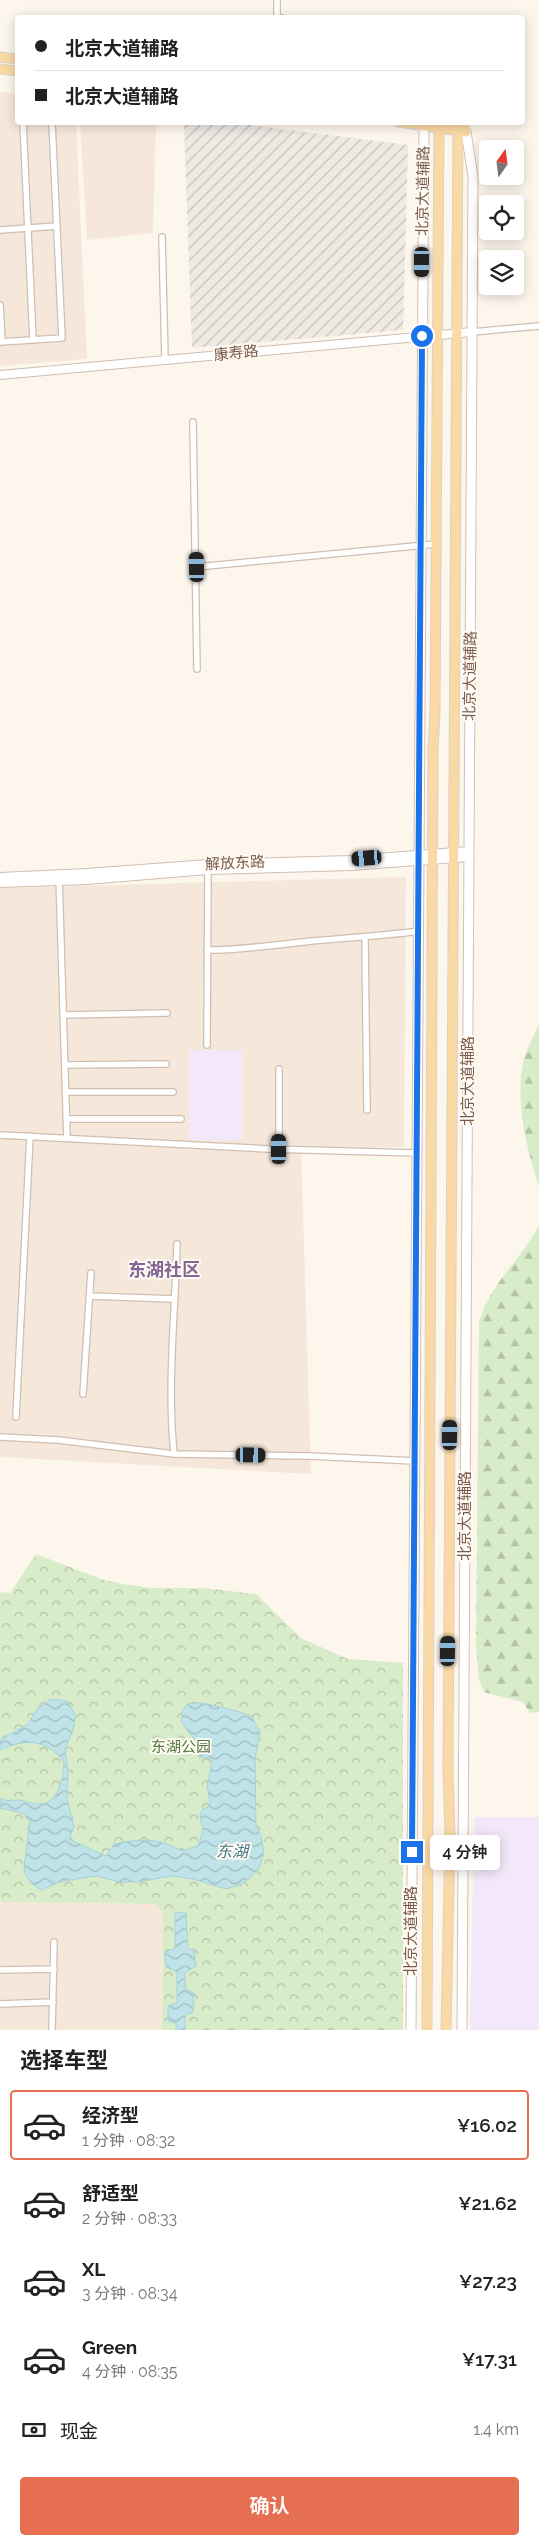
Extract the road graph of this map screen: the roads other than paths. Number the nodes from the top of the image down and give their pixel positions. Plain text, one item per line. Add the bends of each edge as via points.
1 (277, 0) edge
2 (277, 15) edge
3 (0, 57) edge
4 (15, 59) edge
5 (0, 69) edge
6 (15, 71) edge
7 (23, 125) edge
8 (52, 125) edge
9 (424, 125) edge
10 (439, 125) edge
11 (460, 127) edge
12 (57, 226) junction
13 (27, 228) junction
14 (0, 230) edge
15 (162, 237) dead end
16 (0, 305) edge
17 (539, 326) edge
18 (472, 330) junction
19 (457, 331) junction
20 (438, 333) junction
21 (422, 334) junction
22 (32, 340) junction
23 (1, 342) edge
24 (165, 358) junction
25 (0, 371) edge
26 (0, 375) edge
27 (193, 422) dead end
28 (436, 544) junction
29 (421, 546) junction
30 (197, 567) junction
31 (197, 669) dead end
32 (469, 854) junction
33 (454, 855) junction
34 (433, 857) junction
35 (419, 858) junction
36 (208, 867) junction
37 (0, 877) edge
38 (59, 878) junction
39 (0, 884) edge
40 (419, 931) junction
41 (365, 938) junction
42 (207, 950) junction
43 (167, 1013) dead end
44 (64, 1015) junction
45 (207, 1045) dead end
46 (166, 1064) dead end
47 (65, 1065) junction
48 (279, 1069) dead end
49 (66, 1092) junction
50 (173, 1092) dead end
51 (367, 1110) dead end
52 (66, 1119) junction
53 (181, 1119) dead end
54 (0, 1135) edge
55 (30, 1136) junction
56 (67, 1138) junction
57 (279, 1149) junction
58 (417, 1153) junction
59 (177, 1244) dead end
60 (91, 1273) dead end
61 (90, 1296) junction
62 (175, 1299) junction
63 (83, 1394) dead end
64 (16, 1417) dead end
65 (0, 1437) edge
66 (174, 1454) junction
67 (414, 1461) junction
68 (54, 1942) dead end
69 (54, 1969) junction
70 (0, 1970) edge
71 (53, 2002) junction
72 (0, 2004) edge
73 (52, 2030) edge
74 (411, 2030) edge
75 (427, 2030) edge
76 (446, 2030) edge
77 (462, 2030) edge

1 - 2 street
3 - 4 main road
5 - 6 main road
7 - 13 street
8 - 12 street
9 - 21 main road, 北京大道辅路
10 - 11 main road
10 - 20 main road
11 - 18 main road, 北京大道辅路 via 473,176
11 - 19 main road
12 - 13 street
12 - 22 street via 62,338
13 - 14 street
13 - 22 street
15 - 24 street
16 - 23 street
17 - 18 street
18 - 19 street, 康寿路
18 - 32 main road, 北京大道辅路
19 - 20 street, 康寿路
19 - 33 main road
20 - 21 street, 康寿路
20 - 28 main road
21 - 24 street, 康寿路
21 - 29 main road, 北京大道辅路
22 - 23 street
24 - 25 street, 康寿路
24 - 26 street, 康寿路
27 - 30 street
28 - 29 street
28 - 34 main road
29 - 30 street
29 - 35 main road, 北京大道辅路
30 - 31 street
32 - 33 street, 解放东路
32 - 77 main road, 北京大道辅路
33 - 34 street, 解放东路
33 - 76 main road via 450,1835
34 - 35 street, 解放东路
34 - 75 main road
35 - 36 street, 解放东路
35 - 40 main road, 北京大道辅路
36 - 38 street, 解放东路
36 - 42 street
37 - 38 street, 解放东路
38 - 39 street, 解放东路
38 - 44 street
40 - 41 street
40 - 58 main road, 北京大道辅路
41 - 42 street
41 - 51 street
42 - 45 street
43 - 44 street
44 - 47 street
46 - 47 street
47 - 49 street
48 - 57 street
49 - 50 street
49 - 52 street
52 - 53 street
52 - 56 street
54 - 55 street
55 - 56 street
55 - 64 street
56 - 57 street
57 - 58 street
58 - 67 main road, 北京大道辅路
59 - 62 street
60 - 61 street
61 - 62 street
61 - 63 street
62 - 66 street via 172,1366
65 - 66 street via 58,1440
66 - 67 street
67 - 74 main road, 北京大道辅路
68 - 69 street
69 - 70 street
69 - 71 street
71 - 72 street
71 - 73 street

